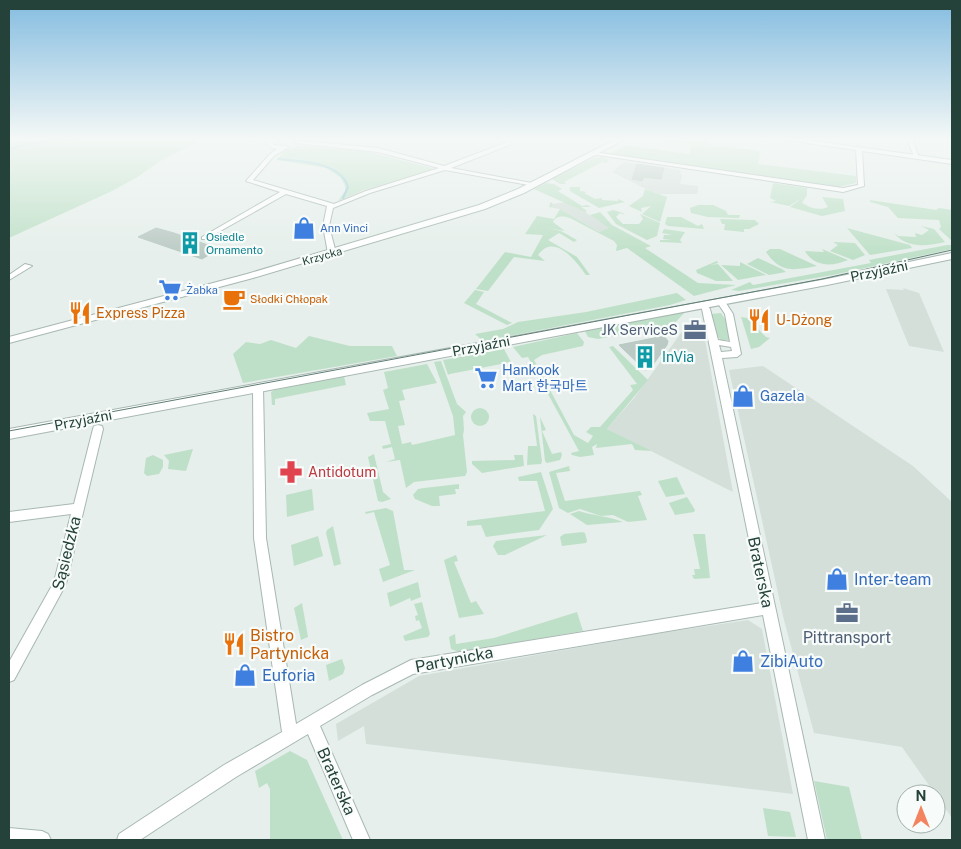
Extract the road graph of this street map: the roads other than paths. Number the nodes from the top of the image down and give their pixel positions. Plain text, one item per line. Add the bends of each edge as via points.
1 (252, 178) edge
2 (414, 178) edge
3 (498, 178) edge
4 (547, 178) edge
5 (757, 178) edge
6 (861, 178) edge
7 (534, 184) junction
8 (286, 192) junction
9 (330, 206) junction
10 (204, 238) dead end
11 (332, 253) junction
12 (952, 256) edge
13 (28, 266) dead end
14 (9, 278) edge
15 (721, 302) junction
16 (702, 305) junction
17 (9, 340) edge
18 (715, 349) junction
19 (258, 387) junction
20 (98, 428) dead end
21 (9, 434) edge
22 (77, 508) junction
23 (9, 517) edge
24 (769, 610) junction
25 (9, 675) edge
26 (312, 723) junction
27 (290, 736) junction
28 (9, 836) edge
29 (42, 840) edge
30 (125, 840) edge
31 (362, 840) edge
32 (817, 840) edge

1 - 8 street via 249,181
2 - 9 street
3 - 7 street
4 - 7 street, Krzycka
5 - 6 street via 843,190 861,186
7 - 11 street, Krzycka via 482,207
8 - 9 street
8 - 10 street
9 - 11 street via 326,226
11 - 17 street, Krzycka
12 - 15 street, Przyjaźni
13 - 14 street
15 - 16 street, Przyjaźni
15 - 18 street via 728,314 736,350
16 - 18 street, Braterska via 706,308
16 - 19 street, Przyjaźni
18 - 24 street, Braterska
19 - 21 street, Przyjaźni
19 - 27 street via 260,538
20 - 22 street, Sąsiedzka
22 - 23 street, Sąsiedzka
22 - 25 street, Sąsiedzka via 60,584
24 - 26 street, Partynicka via 410,667
24 - 32 street, Braterska
26 - 27 street, Partynicka
26 - 31 street, Braterska
27 - 30 street, Partynicka
28 - 29 street

